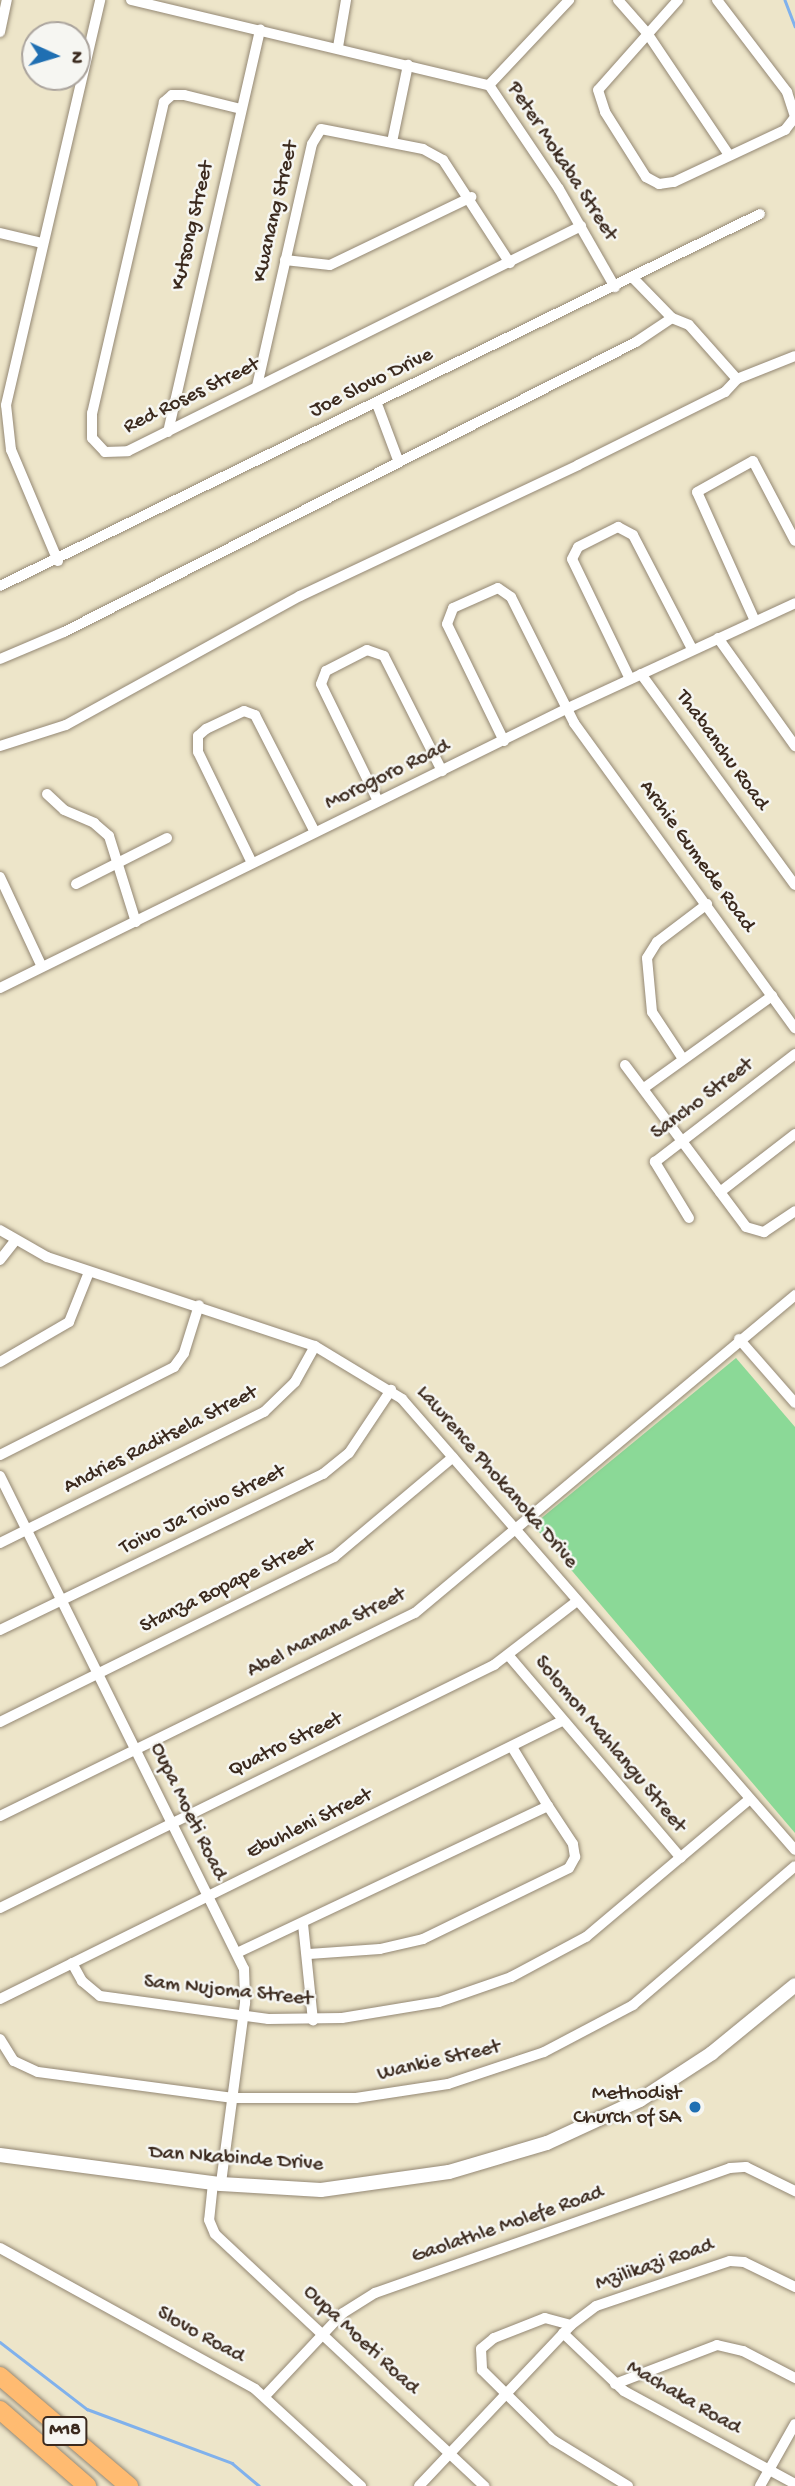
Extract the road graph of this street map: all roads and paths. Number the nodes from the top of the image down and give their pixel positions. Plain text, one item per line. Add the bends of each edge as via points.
1 (7, 0) edge
2 (100, 0) edge
3 (131, 0) edge
4 (346, 0) edge
5 (569, 0) edge
6 (618, 0) edge
7 (678, 0) edge
8 (717, 0) edge
9 (260, 29) junction
10 (0, 32) edge
11 (647, 33) junction
12 (338, 47) junction
13 (408, 65) junction
14 (489, 85) junction
15 (241, 109) junction
16 (795, 116) edge
17 (392, 142) junction
18 (729, 155) junction
19 (471, 197) junction
20 (760, 214) dead end
21 (582, 226) junction
22 (0, 233) edge
23 (42, 243) junction
24 (285, 260) junction
25 (510, 263) junction
26 (634, 279) junction
27 (615, 287) junction
28 (671, 318) junction
29 (795, 355) edge
30 (737, 379) junction
31 (257, 386) junction
32 (377, 404) junction
33 (168, 432) junction
34 (398, 460) junction
35 (795, 541) edge
36 (58, 561) junction
37 (0, 586) edge
38 (795, 604) edge
39 (755, 621) junction
40 (718, 638) junction
41 (692, 649) junction
42 (0, 659) edge
43 (641, 674) junction
44 (630, 679) junction
45 (566, 709) junction
46 (504, 741) junction
47 (0, 746) edge
48 (795, 746) edge
49 (442, 771) junction
50 (47, 794) dead end
51 (379, 801) junction
52 (316, 832) junction
53 (167, 838) dead end
54 (118, 862) junction
55 (252, 863) junction
56 (0, 877) edge
57 (76, 884) dead end
58 (795, 885) edge
59 (707, 904) junction
60 (136, 922) junction
61 (42, 967) junction
62 (0, 988) edge
63 (772, 996) junction
64 (795, 1028) edge
65 (795, 1054) edge
66 (683, 1059) junction
67 (625, 1065) dead end
68 (644, 1088) junction
69 (795, 1134) edge
70 (682, 1139) junction
71 (720, 1192) junction
72 (795, 1211) edge
73 (689, 1218) dead end
74 (0, 1230) edge
75 (15, 1241) junction
76 (0, 1260) edge
77 (89, 1272) junction
78 (795, 1295) edge
79 (199, 1305) junction
80 (739, 1339) junction
81 (315, 1346) junction
82 (0, 1362) edge
83 (391, 1390) junction
84 (795, 1403) edge
85 (0, 1455) edge
86 (453, 1457) junction
87 (0, 1476) edge
88 (27, 1530) junction
89 (517, 1530) junction
90 (0, 1543) edge
91 (60, 1600) junction
92 (577, 1601) junction
93 (0, 1630) edge
94 (509, 1656) junction
95 (97, 1673) junction
96 (562, 1721) junction
97 (0, 1722) edge
98 (512, 1747) junction
99 (136, 1749) junction
100 (750, 1800) junction
101 (548, 1806) junction
102 (0, 1816) edge
103 (171, 1824) junction
104 (795, 1850) edge
105 (681, 1858) junction
106 (795, 1866) edge
107 (207, 1898) junction
108 (0, 1908) edge
109 (303, 1924) junction
110 (237, 1953) junction
111 (309, 1954) junction
112 (72, 1963) junction
113 (795, 1985) edge
114 (0, 1999) edge
115 (244, 2016) junction
116 (313, 2021) junction
117 (0, 2039) edge
118 (233, 2098) junction
119 (0, 2155) edge
120 (217, 2184) junction
121 (795, 2191) edge
122 (0, 2248) edge
123 (795, 2287) edge
124 (567, 2329) junction
125 (324, 2333) junction
126 (0, 2376) edge
127 (795, 2378) edge
128 (615, 2384) junction
129 (265, 2396) junction
130 (506, 2396) junction
131 (0, 2410) edge
132 (795, 2424) edge
133 (449, 2452) junction
134 (769, 2470) junction
135 (795, 2484) edge
136 (87, 2486) edge
137 (129, 2486) edge
138 (361, 2486) edge
139 (419, 2486) edge
140 (484, 2486) edge
141 (628, 2486) edge
142 (761, 2486) edge

1 - 10 street
2 - 23 street
3 - 9 street, Peter Mokaba Street
4 - 12 street
5 - 14 street
6 - 11 street
7 - 11 street
8 - 16 street via 787,92
9 - 12 street, Peter Mokaba Street
9 - 15 street, Kutsong Street
11 - 18 street
11 - 18 street via 602,82 598,95 643,173 653,182 669,183
12 - 13 street, Peter Mokaba Street
13 - 14 street, Peter Mokaba Street
13 - 17 street
14 - 21 street, Peter Mokaba Street
15 - 33 street, Kutsong Street
15 - 33 street, Red Roses Street via 184,95 167,97 134,226 90,430 100,449 118,454
16 - 18 street via 785,130
17 - 19 street, Kwanang Street via 423,149 443,160
17 - 24 street, Kwanang Street via 331,128 317,133
19 - 24 street via 330,265
19 - 25 street, Kwanang Street
20 - 26 street, Joe Slovo Drive
21 - 25 street, Red Roses Street
21 - 27 street, Peter Mokaba Street
22 - 23 street
23 - 36 street via 8,386 5,423 16,467
24 - 31 street, Kwanang Street
25 - 31 street, Red Roses Street
26 - 27 street, Joe Slovo Drive
26 - 28 street
27 - 32 street, Joe Slovo Drive
28 - 30 street via 689,325
28 - 34 street via 636,342
29 - 30 street
30 - 47 street via 724,392 578,465 300,596 66,725
31 - 33 street, Red Roses Street
32 - 34 street
32 - 36 street, Joe Slovo Drive
34 - 42 street via 64,632
35 - 39 street via 753,461 697,492
36 - 37 street, Joe Slovo Drive
38 - 39 street, Morogoro Road
39 - 40 street, Morogoro Road
40 - 41 street, Morogoro Road
40 - 48 street
41 - 43 street, Morogoro Road
41 - 44 street via 633,535 618,527 578,547 572,559
43 - 44 street, Morogoro Road
43 - 58 street, Thabanchu Road
44 - 45 street, Morogoro Road
45 - 46 street, Morogoro Road
45 - 46 street, Archie Gumede Road via 509,593 494,588 456,606 448,614 448,627
45 - 59 street, Archie Gumede Road
46 - 49 street, Morogoro Road
49 - 51 street, Morogoro Road
49 - 51 street via 382,654 367,650 332,666 324,673 321,687
50 - 54 street via 64,810 103,829
51 - 52 street, Morogoro Road
52 - 55 street, Morogoro Road
52 - 55 street via 255,715 244,711 206,729 198,736 198,752
53 - 54 street
54 - 57 street
54 - 60 street
55 - 60 street, Morogoro Road
56 - 61 street
59 - 63 street, Archie Gumede Road
59 - 66 street via 653,945 647,958 652,1012
60 - 61 street, Morogoro Road
61 - 62 street, Morogoro Road
63 - 64 street, Archie Gumede Road
63 - 66 street
65 - 70 street, Sancho Street
66 - 68 street
67 - 68 street
68 - 70 street
69 - 71 street
70 - 71 street
70 - 73 street, Sancho Street via 654,1165
71 - 72 street via 752,1232 769,1230
74 - 75 street, Lawrence Phokanoka Drive
75 - 76 street
75 - 77 street, Lawrence Phokanoka Drive
77 - 79 street, Lawrence Phokanoka Drive
77 - 82 street via 69,1322
78 - 80 street, Abel Manana Street
79 - 81 street, Lawrence Phokanoka Drive
79 - 85 street via 184,1353 174,1367
80 - 84 street
80 - 89 street, Abel Manana Street
81 - 83 street, Lawrence Phokanoka Drive
81 - 88 street, Andries Raditsela Street via 275,1406
83 - 86 street, Lawrence Phokanoka Drive
83 - 91 street, Toivo Ja Toivo Street via 349,1453 323,1474
86 - 89 street, Lawrence Phokanoka Drive
86 - 95 street, Stanza Bopape Street via 334,1557
87 - 88 street, Oupa Moeti Road
88 - 90 street, Andries Raditsela Street
88 - 91 street, Oupa Moeti Road
89 - 92 street, Lawrence Phokanoka Drive
89 - 99 street, Abel Manana Street via 398,1623
91 - 93 street, Toivo Ja Toivo Street
91 - 95 street, Oupa Moeti Road
92 - 94 street, Quatro Street
92 - 100 street, Lawrence Phokanoka Drive
94 - 96 street, Solomon Mahlangu Street
94 - 103 street, Quatro Street
95 - 97 street, Stanza Bopape Street
95 - 99 street, Oupa Moeti Road
96 - 98 street, Ebuhleni Street
96 - 105 street, Solomon Mahlangu Street
98 - 101 street
98 - 107 street, Ebuhleni Street
99 - 102 street, Abel Manana Street
99 - 103 street, Oupa Moeti Road
100 - 104 street, Lawrence Phokanoka Drive
100 - 105 street, Sam Nujoma Street
101 - 109 street
101 - 111 street via 573,1844 575,1857 569,1868 423,1939 380,1949
103 - 107 street, Oupa Moeti Road
103 - 108 street, Quatro Street
105 - 116 street, Sam Nujoma Street via 597,1930 520,1973 439,2002
106 - 118 street, Wankie Street via 658,1986 544,2053 461,2080 389,2096
107 - 110 street, Oupa Moeti Road
107 - 112 street, Ebuhleni Street
109 - 110 street
109 - 111 street
110 - 115 street, Oupa Moeti Road via 245,1976
111 - 116 street
112 - 114 street, Ebuhleni Street
112 - 115 street, Sam Nujoma Street via 82,1982 100,1996
113 - 120 street, Dan Nkabinde Drive via 684,2073 618,2112 547,2143 449,2172 376,2184 321,2190
115 - 116 street, Sam Nujoma Street
115 - 118 street, Oupa Moeti Road
117 - 118 street, Wankie Street via 14,2061 38,2072
118 - 120 street, Oupa Moeti Road
119 - 120 street, Dan Nkabinde Drive
120 - 125 street, Oupa Moeti Road via 209,2220 215,2234
121 - 125 street, Gaolathle Molefe Road via 746,2167 730,2168 375,2293 349,2307
122 - 129 street, Slovo Road
123 - 124 street, Mzilikazi Road via 744,2262 730,2261 604,2302
124 - 128 street, Machaka Road
124 - 130 street, Mzilikazi Road
124 - 130 street via 545,2318 484,2345 479,2357 482,2370
125 - 129 street, Gaolathle Molefe Road
125 - 133 street, Oupa Moeti Road
126 - 137 main road, M18
127 - 128 street via 743,2351 717,2346
128 - 134 street, Machaka Road
129 - 138 street, Slovo Road
130 - 133 street, Mzilikazi Road
130 - 141 street via 564,2448
131 - 136 main road, M18
132 - 134 street
133 - 139 street, Mzilikazi Road
133 - 140 street, Oupa Moeti Road
134 - 135 street, Machaka Road
134 - 142 street

